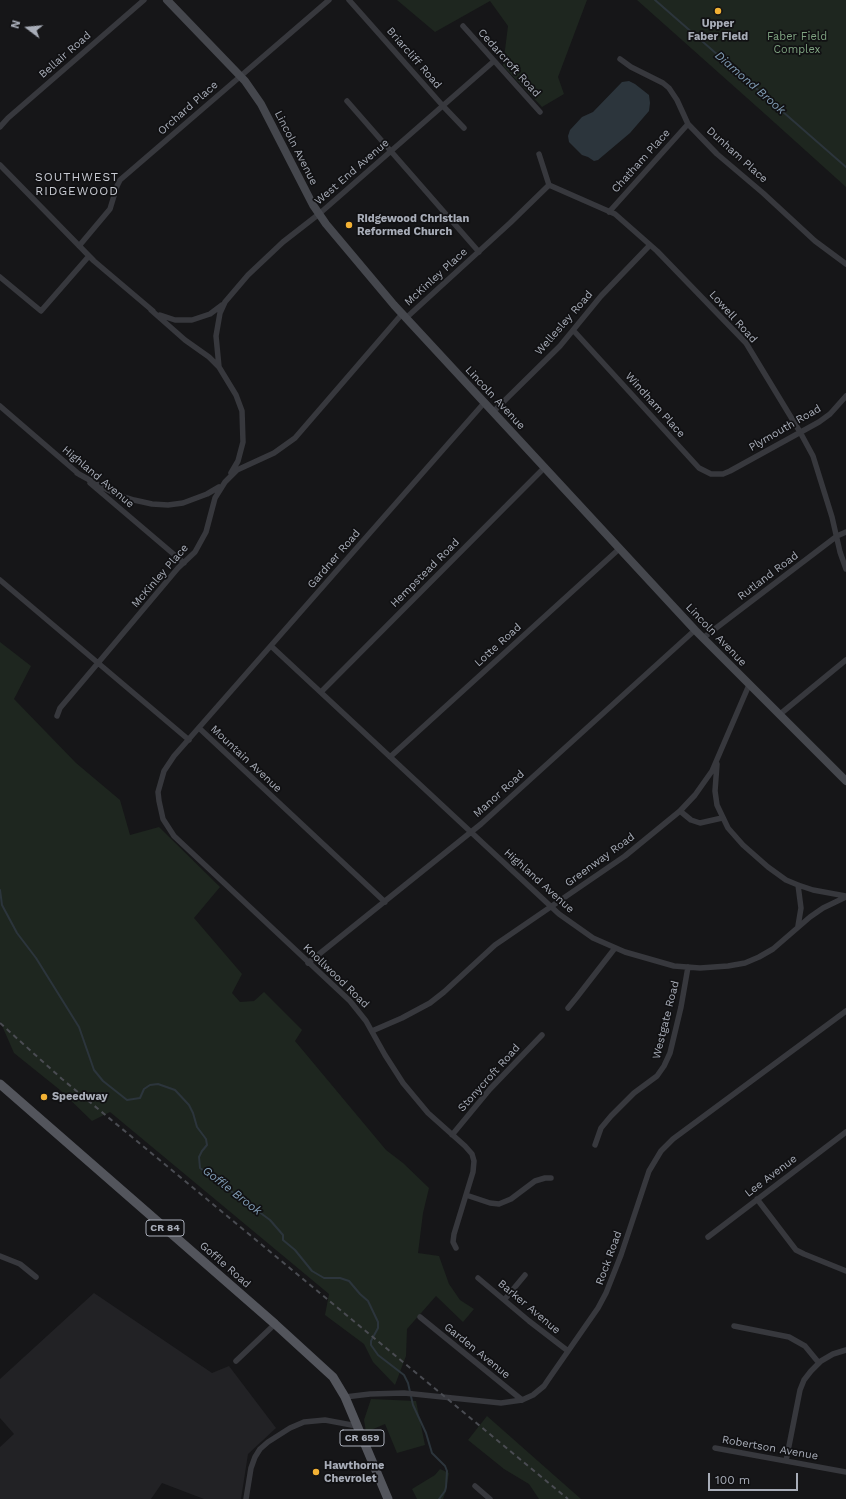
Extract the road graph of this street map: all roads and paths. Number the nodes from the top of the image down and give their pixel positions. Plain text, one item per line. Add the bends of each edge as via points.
1 (144, 0) edge
2 (167, 0) edge
3 (329, 0) edge
4 (349, 0) edge
5 (463, 26) dead end
6 (620, 59) dead end
7 (494, 61) junction
8 (240, 76) junction
9 (347, 101) dead end
10 (443, 106) junction
11 (540, 112) dead end
12 (688, 124) junction
13 (0, 127) edge
14 (464, 128) dead end
15 (391, 152) junction
16 (539, 154) dead end
17 (0, 165) edge
18 (549, 185) junction
19 (609, 212) junction
20 (319, 214) junction
21 (650, 245) junction
22 (79, 246) junction
23 (478, 252) junction
24 (89, 256) junction
25 (846, 264) edge
26 (0, 277) edge
27 (225, 302) junction
28 (151, 310) junction
29 (404, 316) junction
30 (574, 330) junction
31 (219, 367) junction
32 (846, 396) edge
33 (484, 403) junction
34 (0, 406) edge
35 (493, 412) junction
36 (800, 432) junction
37 (544, 468) junction
38 (730, 471) joint
39 (77, 473) junction
40 (225, 482) junction
41 (846, 532) edge
42 (837, 536) junction
43 (619, 549) junction
44 (184, 563) junction
45 (846, 569) edge
46 (0, 580) edge
47 (695, 630) junction
48 (703, 638) junction
49 (271, 646) junction
50 (846, 660) edge
51 (98, 663) junction
52 (749, 685) junction
53 (321, 692) junction
54 (779, 715) junction
55 (57, 716) dead end
56 (199, 728) junction
57 (189, 740) junction
58 (718, 756) junction
59 (390, 757) junction
60 (846, 781) edge
61 (680, 811) junction
62 (722, 818) junction
63 (471, 832) junction
64 (798, 885) junction
65 (846, 896) edge
66 (385, 902) junction
67 (551, 907) junction
68 (798, 926) junction
69 (615, 948) junction
70 (308, 962) junction
71 (688, 967) junction
72 (568, 1008) dead end
73 (846, 1011) edge
74 (372, 1031) junction
75 (542, 1035) dead end
76 (1, 1086) edge
77 (846, 1132) edge
78 (452, 1134) junction
79 (595, 1144) dead end
80 (551, 1178) dead end
81 (466, 1195) junction
82 (757, 1199) junction
83 (708, 1237) dead end
84 (456, 1248) dead end
85 (0, 1256) edge
86 (846, 1271) edge
87 (524, 1275) dead end
88 (36, 1277) dead end
89 (478, 1278) dead end
90 (505, 1299) junction
91 (420, 1317) dead end
92 (275, 1324) junction
93 (734, 1326) dead end
94 (846, 1350) edge
95 (568, 1351) junction
96 (236, 1361) dead end
97 (819, 1363) junction
98 (333, 1377) joint
99 (345, 1397) junction
100 (522, 1400) junction
101 (357, 1426) junction
102 (715, 1448) dead end
103 (786, 1461) junction
104 (846, 1472) edge
105 (475, 1486) dead end
106 (246, 1499) edge
107 (388, 1499) edge
108 (490, 1499) edge

1 - 13 street, Bellair Road
2 - 8 main road, Lincoln Avenue
3 - 8 street, Orchard Place
4 - 10 street, Briarcliff Road
5 - 7 street, Cedarcroft Road
6 - 12 street, Dunham Place via 669,88
7 - 10 street, West End Avenue
7 - 11 street, Cedarcroft Road
8 - 20 main road, Lincoln Avenue via 261,104 304,190
8 - 22 street, Orchard Place via 120,180 110,209
9 - 15 street
10 - 14 street, Briarcliff Road
10 - 15 street, West End Avenue
12 - 19 street, Chatham Place
12 - 25 street, Dunham Place via 717,154 815,241
15 - 20 street, West End Avenue
15 - 23 street
16 - 18 street
17 - 22 street, West End Avenue
18 - 19 street, Lowell Road
18 - 23 street, McKinley Place
19 - 21 street, Lowell Road via 615,214
20 - 27 street, West End Avenue via 267,257
20 - 29 main road, Lincoln Avenue
21 - 30 street, Wellesley Road via 601,296
21 - 36 street, Lowell Road via 746,343
22 - 24 street, West End Avenue
23 - 29 street, McKinley Place
24 - 26 street via 41,311
24 - 28 street, West End Avenue
27 - 28 street, West End Avenue via 210,314 184,321 158,315
27 - 31 street, West End Avenue via 216,336
28 - 31 street
29 - 33 main road, Lincoln Avenue
29 - 40 street, McKinley Place via 295,438 274,453 237,470
30 - 35 street, Wellesley Road
30 - 38 street, Windham Place via 699,468 717,475
31 - 40 street via 240,404 243,422 241,454
32 - 36 street, Plymouth Road via 830,414
33 - 35 main road, Lincoln Avenue
33 - 49 street, Gardner Road
34 - 39 street, Highland Avenue
35 - 37 main road, Lincoln Avenue
36 - 38 street, Plymouth Road
36 - 42 street, Lowell Road via 813,456
37 - 43 main road, Lincoln Avenue
37 - 53 street, Hempstead Road
39 - 40 street via 118,495 168,505 183,503 207,494
39 - 44 street, Highland Avenue
40 - 44 street, McKinley Place via 215,498 206,532 195,552
41 - 42 street, Rutland Road
42 - 45 street, Lowell Road
42 - 48 street, Rutland Road
43 - 47 main road, Lincoln Avenue
43 - 59 street, Lotte Road
44 - 51 street, McKinley Place
46 - 51 street
47 - 48 main road, Lincoln Avenue
47 - 63 street, Manor Road
48 - 52 main road, Lincoln Avenue
49 - 53 street, Highland Avenue
49 - 56 street, Gardner Road
50 - 54 street
51 - 55 street, McKinley Place via 60,708
51 - 57 street
52 - 54 main road, Lincoln Avenue
52 - 58 street, Greenway Road
53 - 59 street, Highland Avenue
54 - 60 main road, Lincoln Avenue
56 - 57 street, Mountain Avenue
56 - 66 street, Mountain Avenue
57 - 70 street, Knollwood Road via 168,763 160,783 159,801 166,824 193,855
58 - 61 street, Greenway Road via 704,784
58 - 62 street via 715,791
59 - 63 street, Highland Avenue
61 - 62 street via 691,820 700,823
61 - 67 street, Greenway Road via 625,856
62 - 64 street via 734,836 753,855 777,874
63 - 66 street, Manor Road
63 - 67 street, Highland Avenue
64 - 65 street
64 - 68 street via 801,908
65 - 68 street, Highland Avenue via 823,908
66 - 70 street, Manor Road
67 - 69 street, Highland Avenue via 580,930
67 - 74 street, Greenway Road via 495,945 430,1003
68 - 71 street, Highland Avenue via 773,949 745,963 712,968
69 - 71 street, Highland Avenue via 657,962
69 - 72 street
70 - 74 street, Knollwood Road via 355,1007
71 - 79 street, Westgate Road via 680,1013 670,1054 664,1066 657,1076 611,1116 601,1128
73 - 95 street, Rock Road via 673,1139 662,1151 649,1171 612,1281 598,1308
74 - 78 street, Knollwood Road via 403,1083 428,1113
75 - 78 street, Stonycroft Road via 490,1089
76 - 92 main road, Goffle Road / CR 84
77 - 82 street, Lee Avenue
78 - 81 street, Knollwood Road via 473,1158 473,1172
80 - 81 street via 535,1181 500,1204
81 - 84 street, Knollwood Road via 454,1234 453,1242
82 - 83 street, Lee Avenue
82 - 86 street via 796,1250
85 - 88 street via 20,1264
87 - 90 street
89 - 90 street, Barker Avenue
90 - 95 street, Barker Avenue
91 - 100 street, Garden Avenue
92 - 96 street
92 - 98 main road, Goffle Road / CR 84
93 - 97 street via 789,1337 805,1346
94 - 97 street via 833,1354
95 - 100 street, Rock Road via 544,1386
97 - 103 street via 800,1390
98 - 99 main road, Goffle Road / CR 659
99 - 100 street, Rock Road via 390,1393 501,1403
99 - 101 main road, Goffle Road / CR 659
101 - 106 street via 325,1420 304,1422 268,1442 255,1457
101 - 107 main road, Goffle Road / CR 659
102 - 103 street, Robertson Avenue
103 - 104 street, Robertson Avenue
105 - 108 street

